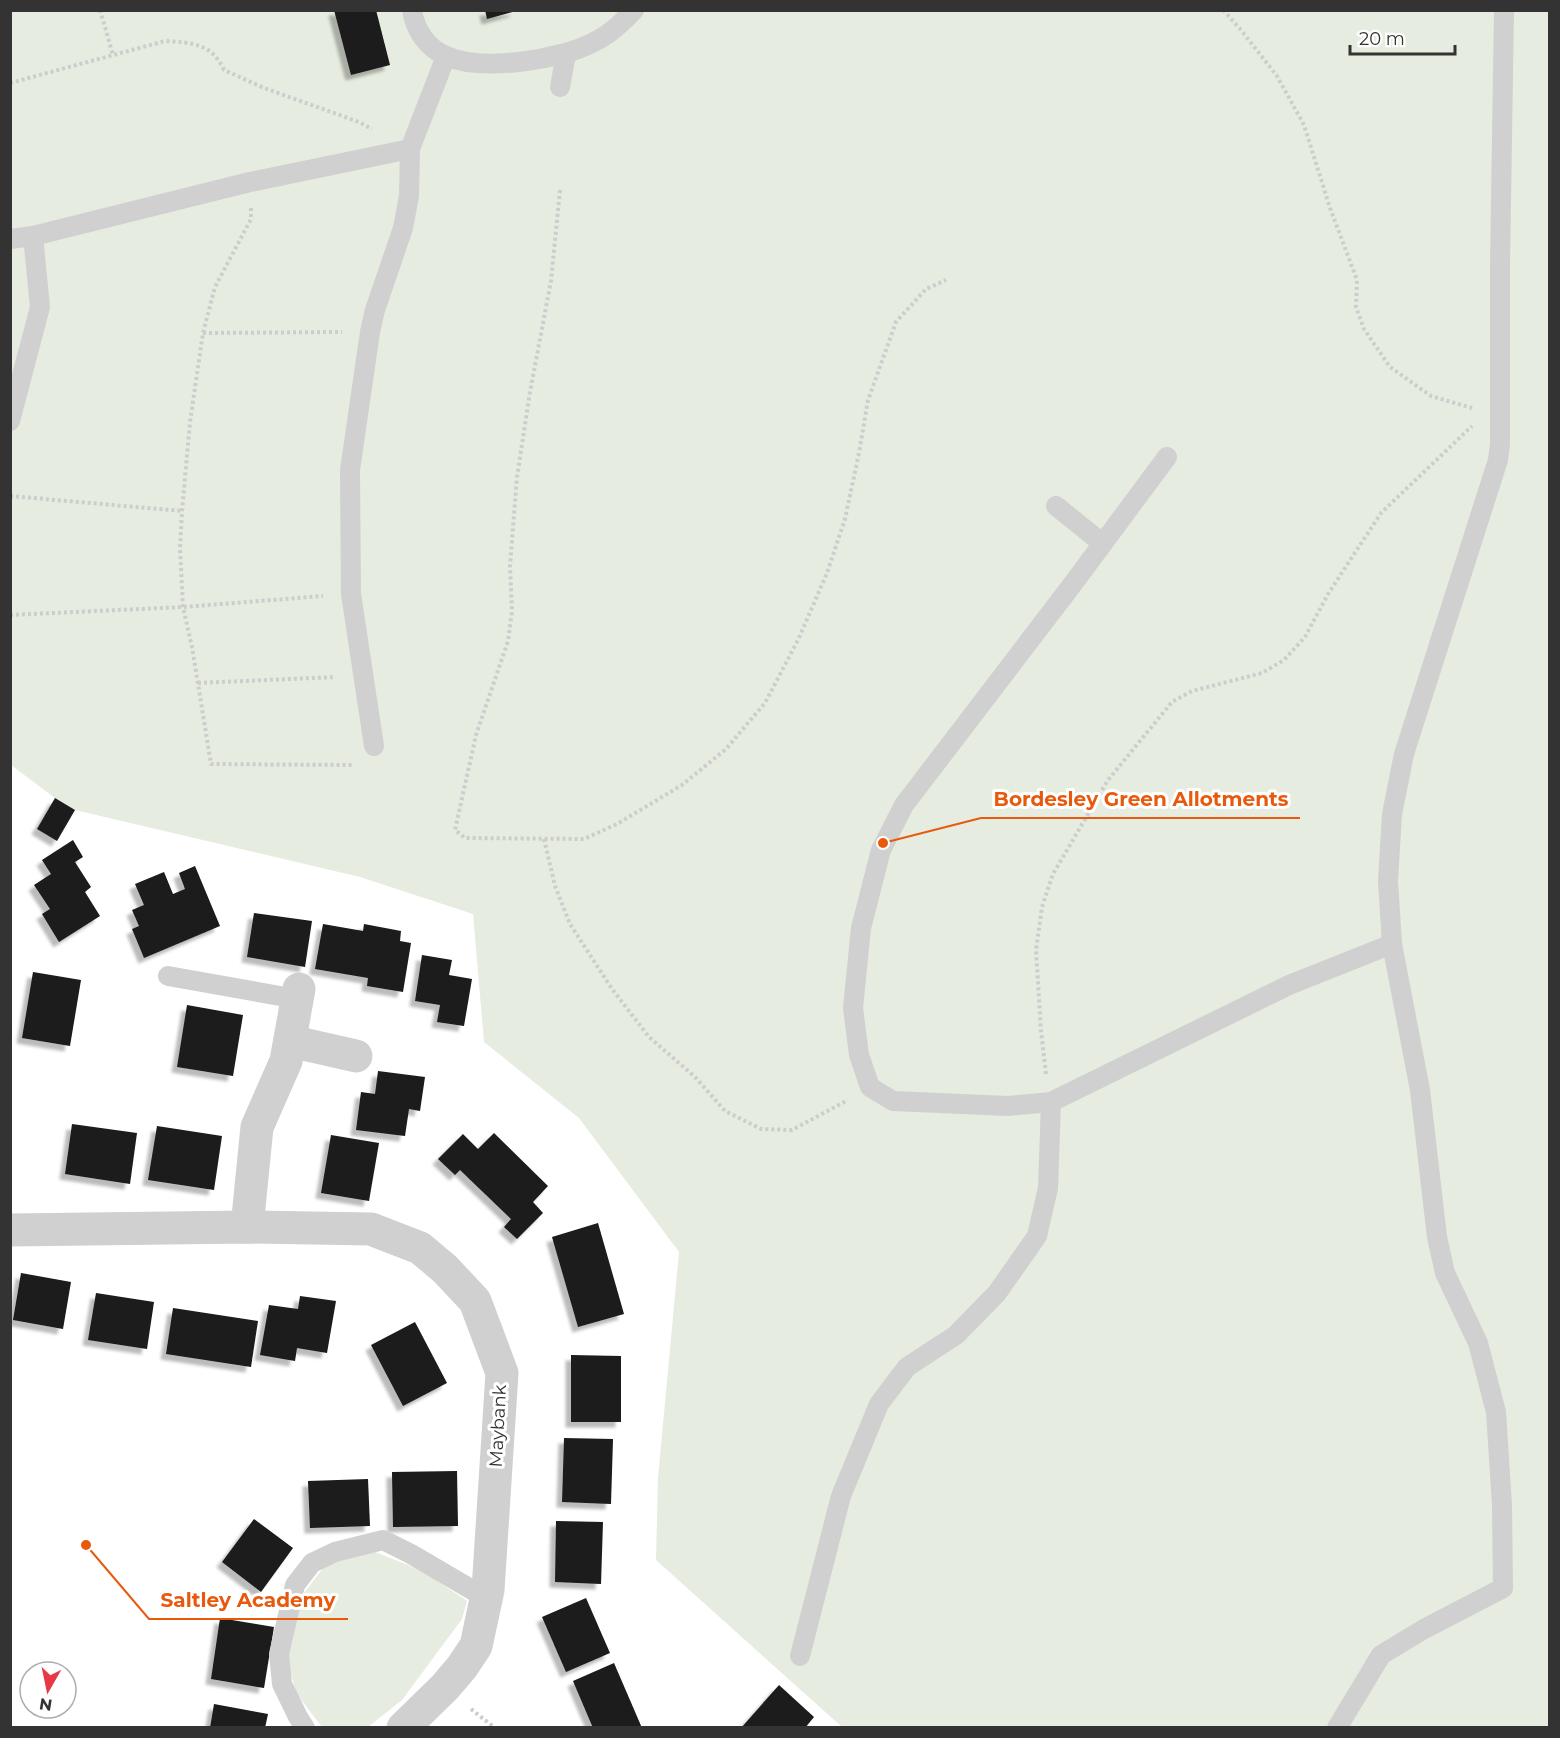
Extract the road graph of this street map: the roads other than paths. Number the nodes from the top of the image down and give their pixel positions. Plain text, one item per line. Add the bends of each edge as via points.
1 (412, 10) edge
2 (634, 10) edge
3 (1504, 10) edge
4 (566, 54) junction
5 (446, 56) junction
6 (560, 87) dead end
7 (410, 149) junction
8 (33, 236) junction
9 (10, 239) edge
10 (10, 421) edge
11 (1167, 457) dead end
12 (1056, 506) dead end
13 (1102, 543) junction
14 (374, 746) dead end
15 (1392, 944) junction
16 (168, 976) dead end
17 (298, 994) joint
18 (290, 1041) junction
19 (356, 1056) dead end
20 (1051, 1102) junction
21 (247, 1227) junction
22 (10, 1230) edge
23 (486, 1598) junction
24 (800, 1656) dead end
25 (305, 1728) edge
26 (403, 1728) edge
27 (1337, 1728) edge

1 - 5 lane via 415,26 428,43
2 - 4 lane via 595,42
3 - 15 lane via 1500,444 1404,754 1392,814 1388,881
4 - 5 lane via 496,64
4 - 6 lane
5 - 7 lane
7 - 8 lane via 250,182
7 - 14 lane via 410,196 370,332 350,470 351,594
8 - 9 lane
8 - 10 lane via 40,307
11 - 13 lane
12 - 13 lane
13 - 20 lane via 904,805 881,850 861,928 853,1008 859,1055 870,1087 893,1101 1008,1106
15 - 20 lane via 1289,985
15 - 27 lane via 1420,1090 1437,1237 1445,1273 1478,1343 1496,1412 1503,1588 1381,1655
16 - 17 lane
17 - 18 street
18 - 19 street
18 - 21 street via 286,1061 257,1127
20 - 24 lane via 1048,1188 1037,1236 997,1293 956,1335 907,1367 879,1404 841,1496
21 - 22 street, Maybank
21 - 23 street, Maybank via 371,1229 420,1248 475,1301 502,1373
23 - 25 lane via 383,1540 335,1552 312,1563 295,1585 279,1654 282,1684
23 - 26 street, Maybank via 476,1646 445,1687

